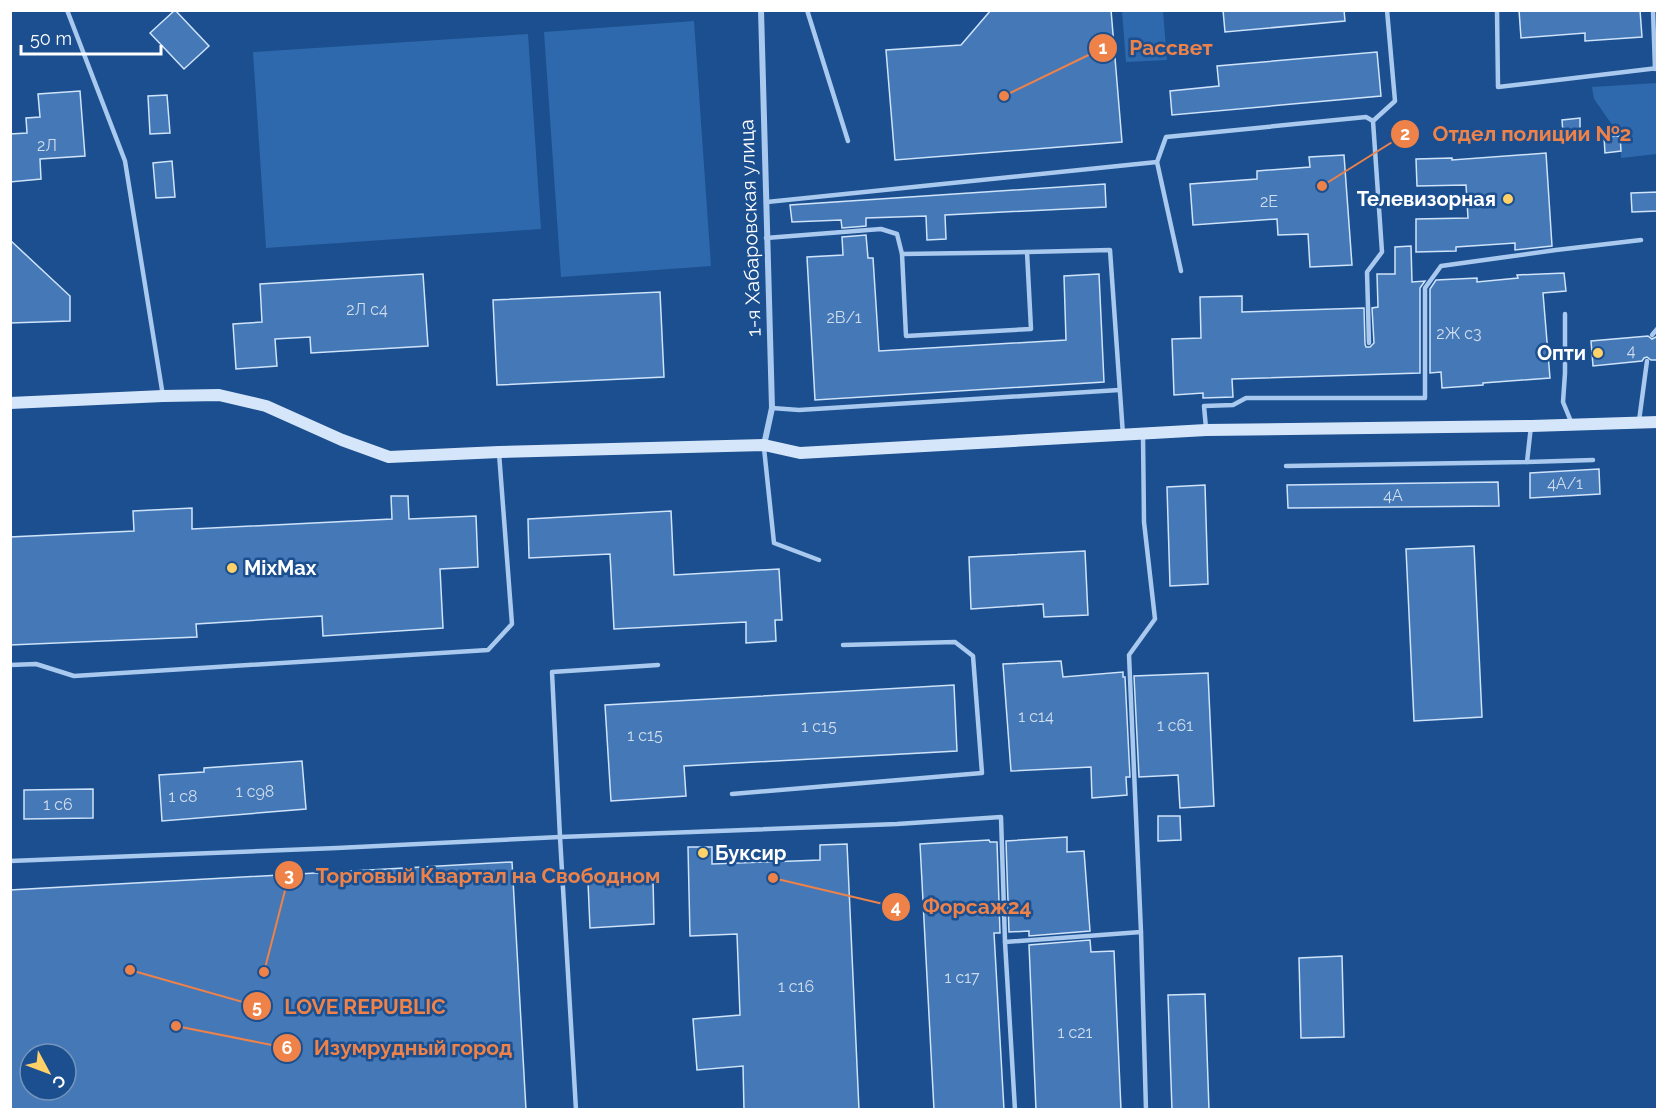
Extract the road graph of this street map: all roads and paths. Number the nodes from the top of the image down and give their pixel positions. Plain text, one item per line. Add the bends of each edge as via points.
1 (67, 10) edge
2 (761, 10) edge
3 (807, 10) edge
4 (1387, 10) edge
5 (1497, 10) edge
6 (1653, 10) edge
7 (1656, 69) edge
8 (1373, 121) junction
9 (848, 141) dead end
10 (1157, 162) junction
11 (767, 202) junction
12 (766, 238) junction
13 (1641, 240) dead end
14 (1027, 252) junction
15 (902, 254) junction
16 (1181, 271) dead end
17 (1565, 314) dead end
18 (1658, 328) edge
19 (1652, 335) dead end
20 (1369, 343) dead end
21 (1647, 361) dead end
22 (1119, 390) junction
23 (163, 396) junction
24 (10, 404) edge
25 (772, 408) junction
26 (1639, 422) junction
27 (1658, 422) edge
28 (1572, 424) junction
29 (1531, 426) junction
30 (1206, 430) junction
31 (1143, 435) junction
32 (1123, 436) junction
33 (764, 445) junction
34 (499, 452) junction
35 (1593, 460) dead end
36 (1527, 462) junction
37 (1286, 466) dead end
38 (819, 560) dead end
39 (843, 645) dead end
40 (10, 665) edge
41 (658, 665) dead end
42 (732, 794) dead end
43 (560, 837) junction
44 (10, 861) edge
45 (1141, 932) junction
46 (1005, 942) junction
47 (576, 1110) edge
48 (1015, 1110) edge
49 (1146, 1110) edge

1 - 23 lane via 126,161
2 - 11 street, 1-я Хабаровская улица
3 - 9 lane
4 - 8 lane via 1395,101
5 - 7 lane via 1498,87
6 - 7 lane
8 - 10 lane via 1366,117 1166,137
8 - 20 lane via 1382,252 1368,272
10 - 11 lane
10 - 16 lane
11 - 12 street, 1-я Хабаровская улица
12 - 15 lane via 881,229 897,234
12 - 25 street, 1-я Хабаровская улица
13 - 30 lane via 1441,266 1425,288 1425,398 1245,398 1233,405 1204,406
14 - 15 lane
14 - 15 lane via 1031,330 906,336
14 - 22 lane via 1110,250
17 - 28 lane via 1563,402
18 - 19 lane
21 - 26 lane
22 - 25 lane via 799,410
22 - 32 lane
23 - 24 street
23 - 34 street via 219,395 266,406 389,457
25 - 33 street, 1-я Хабаровская улица
26 - 27 street
26 - 28 street
28 - 29 street
29 - 30 street
29 - 36 lane
30 - 31 street
31 - 32 street
31 - 45 lane via 1144,522 1155,619 1129,655
32 - 33 street via 800,453
33 - 34 street
33 - 38 lane via 774,543
34 - 40 lane via 512,624 488,650 74,676 36,664
35 - 36 lane
36 - 37 lane
39 - 42 lane via 955,642 973,656 982,773
41 - 43 lane via 552,672
43 - 44 lane
43 - 46 lane via 1002,817
43 - 47 lane
45 - 46 lane
45 - 49 lane
46 - 48 lane

